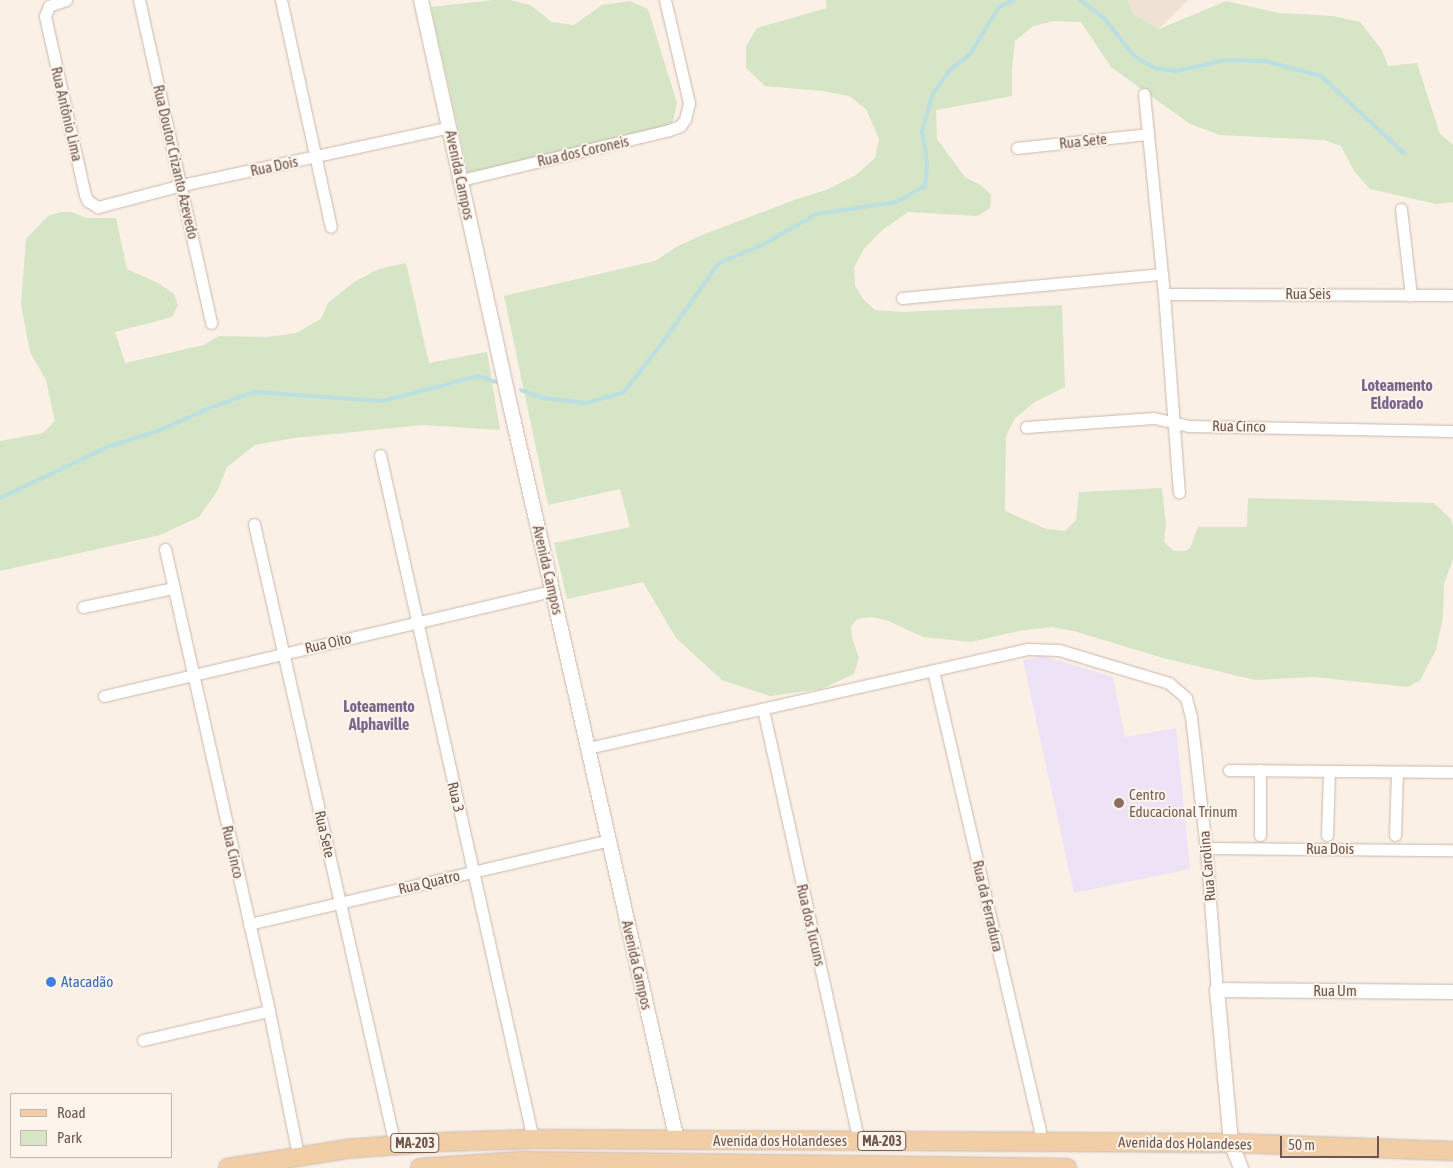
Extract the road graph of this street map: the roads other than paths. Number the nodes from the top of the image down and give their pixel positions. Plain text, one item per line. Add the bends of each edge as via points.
1 (66, 0) edge
2 (139, 0) edge
3 (281, 0) edge
4 (421, 0) edge
5 (665, 0) edge
6 (1144, 94) dead end
7 (450, 128) junction
8 (1148, 134) junction
9 (1017, 148) dead end
10 (314, 158) junction
11 (461, 180) junction
12 (182, 185) junction
13 (98, 207) joint
14 (1401, 209) dead end
15 (331, 227) dead end
16 (1162, 274) junction
17 (1164, 294) junction
18 (1411, 295) junction
19 (1453, 295) edge
20 (902, 298) dead end
21 (211, 323) dead end
22 (1174, 423) junction
23 (1026, 426) dead end
24 (1453, 431) edge
25 (380, 455) dead end
26 (1179, 492) dead end
27 (254, 524) dead end
28 (165, 549) dead end
29 (174, 588) junction
30 (552, 591) junction
31 (83, 607) dead end
32 (418, 622) junction
33 (284, 654) junction
34 (933, 671) junction
35 (193, 675) junction
36 (104, 696) dead end
37 (762, 709) junction
38 (588, 748) junction
39 (1228, 770) dead end
40 (1260, 770) junction
41 (1329, 771) junction
42 (1397, 772) junction
43 (1453, 772) edge
44 (1260, 835) dead end
45 (1327, 835) dead end
46 (1395, 835) dead end
47 (609, 840) junction
48 (1206, 848) junction
49 (1453, 850) edge
50 (473, 872) junction
51 (340, 902) junction
52 (249, 924) junction
53 (1217, 990) junction
54 (1453, 992) edge
55 (269, 1011) junction
56 (143, 1040) dead end
57 (532, 1139) junction
58 (676, 1140) junction
59 (858, 1141) junction
60 (1041, 1142) junction
61 (1231, 1143) junction
62 (395, 1144) junction
63 (1453, 1151) edge
64 (298, 1155) junction
65 (787, 1166) edge
66 (228, 1168) edge
67 (420, 1168) edge
68 (1011, 1168) edge
69 (1067, 1168) edge
70 (1241, 1168) edge

1 - 13 street, Rua Antônio Lima via 48,6 45,16 85,195
2 - 12 street, Rua Doutor Crizanto Azevedo
3 - 10 street
4 - 7 street, Avenida Campos
5 - 11 street, Rua dos Coroneis via 689,103 680,126
6 - 8 street
7 - 10 street, Rua Dois
7 - 11 street, Avenida Campos
8 - 9 street, Rua Sete
8 - 16 street
10 - 12 street, Rua Dois
10 - 15 street
11 - 30 street, Avenida Campos
12 - 13 street, Rua Dois
12 - 21 street, Rua Doutor Crizanto Azevedo
14 - 18 street
16 - 17 street
16 - 20 street
17 - 18 street, Rua Seis
17 - 22 street
18 - 19 street, Rua Seis
22 - 23 street, Rua Cinco via 1154,418
22 - 24 street, Rua Cinco via 1189,426
22 - 26 street
25 - 32 street, Rua 3
27 - 33 street, Rua Sete
28 - 29 street, Rua Cinco
29 - 31 street
29 - 35 street, Rua Cinco
30 - 32 street, Rua Oito
30 - 38 street, Avenida Campos
32 - 33 street, Rua Oito
32 - 50 street, Rua 3
33 - 35 street, Rua Oito
33 - 51 street, Rua Sete
34 - 37 street, Rua Carolina
34 - 48 street, Rua Carolina via 1028,649 1059,650 1169,683 1186,698 1191,717
34 - 60 street, Rua da Ferradura
35 - 36 street, Rua Oito
35 - 52 street, Rua Cinco
37 - 38 street, Rua Carolina
37 - 59 street, Rua dos Tucuns
38 - 47 street, Avenida Campos
39 - 40 street
40 - 41 street
40 - 44 street
41 - 42 street
41 - 45 street
42 - 43 street
42 - 46 street
47 - 50 street, Rua Quatro
47 - 58 street, Avenida Campos
48 - 49 street, Rua Dois
48 - 53 street, Rua Carolina
50 - 51 street, Rua Quatro
50 - 57 street, Rua 3
51 - 52 street, Rua Quatro
51 - 62 street, Rua Sete
52 - 55 street, Rua Cinco
53 - 54 street, Rua Um
53 - 61 street, Rua Carolina
55 - 56 street
55 - 64 street, Rua Cinco
57 - 58 main road, Avenida dos Holandeses / MA-203
57 - 62 main road, Avenida dos Holandeses / MA-203
58 - 59 main road, Avenida dos Holandeses / MA-203
59 - 60 main road, Avenida dos Holandeses / MA-203
60 - 61 main road, Avenida dos Holandeses / MA-203
61 - 63 main road, Avenida dos Holandeses / MA-203
61 - 70 street, Rua Carolina
62 - 64 main road, Avenida dos Holandeses / MA-203
64 - 66 main road, Avenida dos Holandeses / MA-203
65 - 67 main road, Avenida dos Holandeses / MA-203 via 521,1161
65 - 68 main road, Avenida dos Holandeses / MA-203
68 - 69 main road, Avenida dos Holandeses / MA-203

